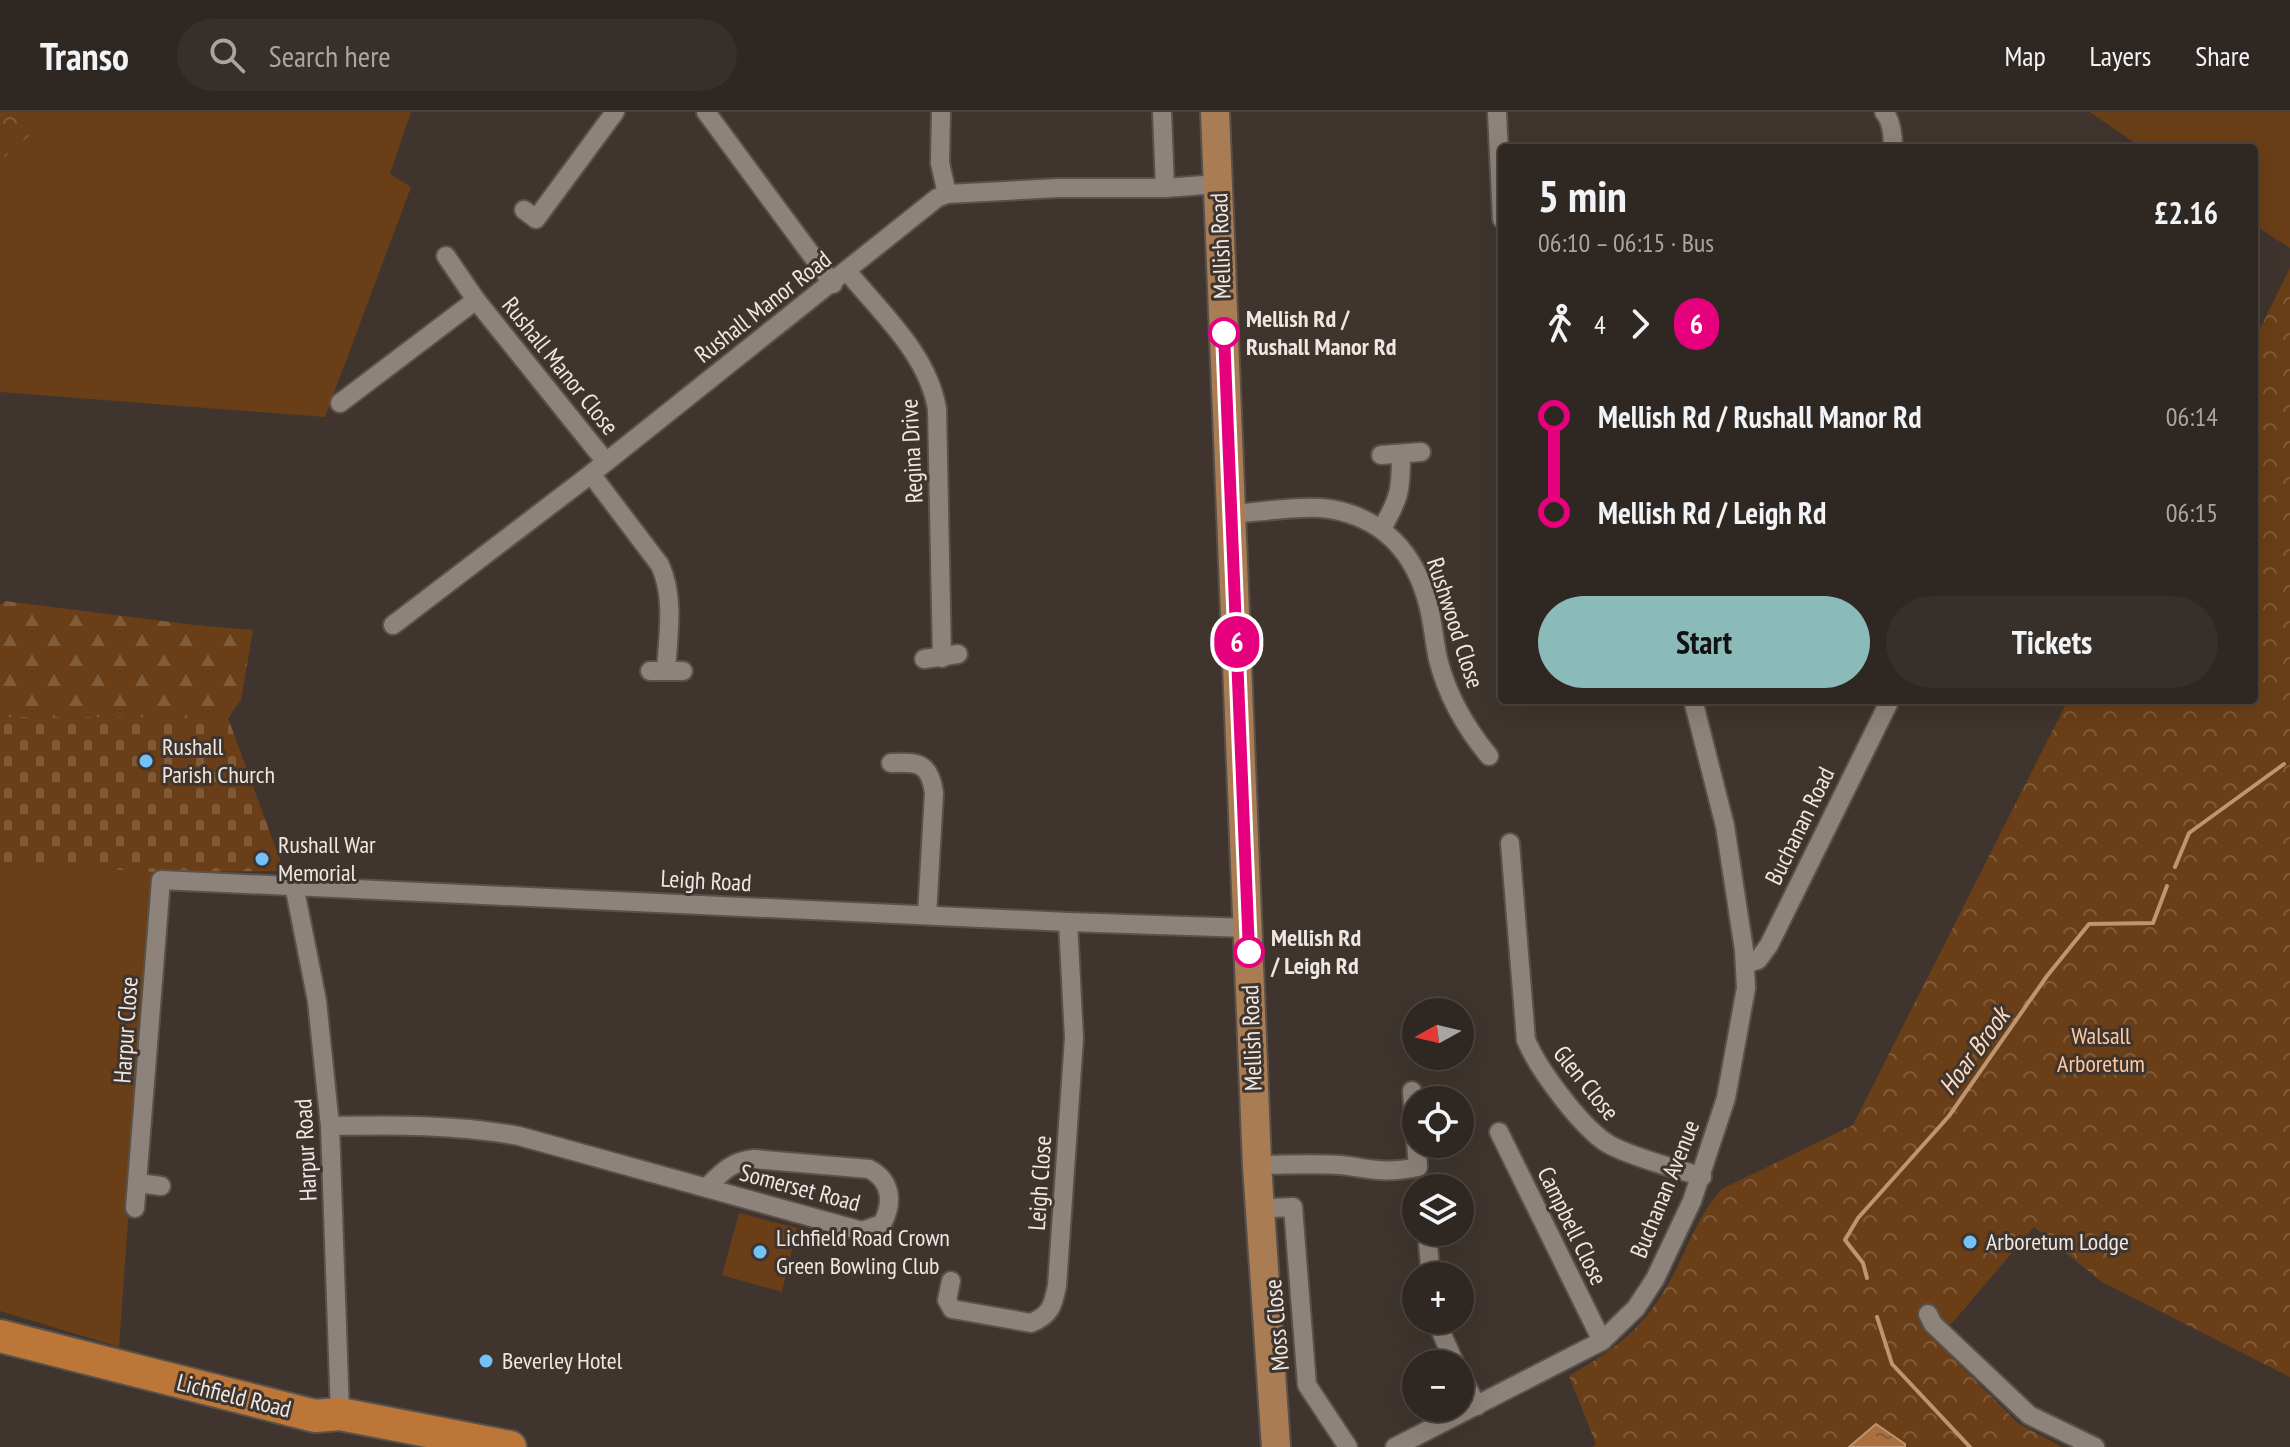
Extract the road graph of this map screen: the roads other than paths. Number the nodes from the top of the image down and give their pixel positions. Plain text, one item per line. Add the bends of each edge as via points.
1 (615, 112) edge
2 (706, 112) edge
3 (941, 112) edge
4 (1162, 112) edge
5 (1215, 112) edge
6 (1497, 112) edge
7 (1887, 113) edge
8 (1498, 144) edge
9 (1893, 144) edge
10 (1218, 184) junction
11 (1165, 188) junction
12 (947, 194) junction
13 (524, 210) dead end
14 (446, 256) dead end
15 (847, 271) junction
16 (833, 284) junction
17 (476, 300) junction
18 (340, 403) dead end
19 (1421, 452) dead end
20 (1401, 454) junction
21 (1381, 455) dead end
22 (606, 462) junction
23 (591, 474) junction
24 (1232, 514) junction
25 (1382, 528) junction
26 (393, 625) dead end
27 (941, 657) dead end
28 (666, 671) dead end
29 (1694, 704) edge
30 (1888, 704) edge
31 (1489, 756) dead end
32 (894, 766) dead end
33 (1505, 852) dead end
34 (161, 880) joint
35 (294, 885) junction
36 (927, 915) junction
37 (1068, 922) junction
38 (1248, 928) junction
39 (1744, 957) junction
40 (330, 1126) junction
41 (1499, 1132) dead end
42 (1417, 1158) edge
43 (1257, 1165) junction
44 (1702, 1177) junction
45 (138, 1183) junction
46 (161, 1186) dead end
47 (707, 1187) junction
48 (135, 1208) dead end
49 (1272, 1208) dead end
50 (951, 1281) dead end
51 (1928, 1314) dead end
52 (0, 1336) edge
53 (1602, 1341) junction
54 (1474, 1400) edge
55 (1477, 1406) junction
56 (340, 1414) junction
57 (431, 1439) edge
58 (1277, 1443) edge
59 (510, 1447) edge
60 (1348, 1447) edge
61 (1395, 1447) edge
62 (2095, 1447) edge

1 - 13 street via 536,219
2 - 16 street
3 - 12 street via 940,163
4 - 11 street
5 - 10 main road, Mellish Road
6 - 8 street
7 - 9 street
10 - 11 street
10 - 24 main road, Mellish Road
11 - 12 street
12 - 15 street, Rushall Manor Road
14 - 17 street, Rushall Manor Close
15 - 16 street, Rushall Manor Road
15 - 27 street, Regina Drive via 914,353 934,392
16 - 22 street, Rushall Manor Road
17 - 18 street, Rushall Manor Close via 364,375
17 - 22 street, Rushall Manor Close
19 - 20 street
20 - 21 street
20 - 25 street via 1397,503
22 - 23 street, Rushall Manor Road
23 - 26 street, Rushall Manor Road
23 - 28 street via 665,577
24 - 25 street, Rushwood Close via 1326,508
24 - 38 main road, Mellish Road
25 - 31 street, Rushwood Close via 1410,557 1420,577 1438,658 1466,742
29 - 39 street, Buchanan Avenue via 1725,826
30 - 39 street, Buchanan Road via 1769,945 1758,960
32 - 36 street via 921,766 932,779
33 - 44 street, Glen Close via 1526,1040 1535,1060 1599,1138
34 - 35 street, Leigh Road
34 - 45 street, Harpur Close
35 - 36 street, Leigh Road
35 - 40 street, Harpur Road via 317,1001
36 - 37 street, Leigh Road
37 - 38 street, Leigh Road
37 - 50 street, Leigh Close via 1074,1038 1051,1310 1031,1323 952,1309 947,1300
38 - 43 main road, Mellish Road
39 - 44 street, Buchanan Avenue via 1746,988 1737,1046
40 - 47 street, Somerset Road via 478,1128
40 - 56 street, Harpur Road
41 - 53 street, Campbell Close
42 - 43 street via 1418,1167 1395,1172 1341,1165
43 - 58 main road, Mellish Road
44 - 53 street, Buchanan Avenue via 1655,1279 1636,1308
45 - 46 street
45 - 48 street, Harpur Close
47 - 47 street, Somerset Road via 862,1231 882,1224 887,1216 888,1185 869,1169 741,1160
49 - 60 street, Moss Close via 1293,1207 1307,1385
51 - 62 street via 2029,1415
52 - 56 highway, Lichfield Road via 315,1416
53 - 55 street, Buchanan Avenue
54 - 55 street
55 - 61 street, Buchanan Avenue
56 - 57 highway, Lichfield Road
57 - 59 highway, Lichfield Road

